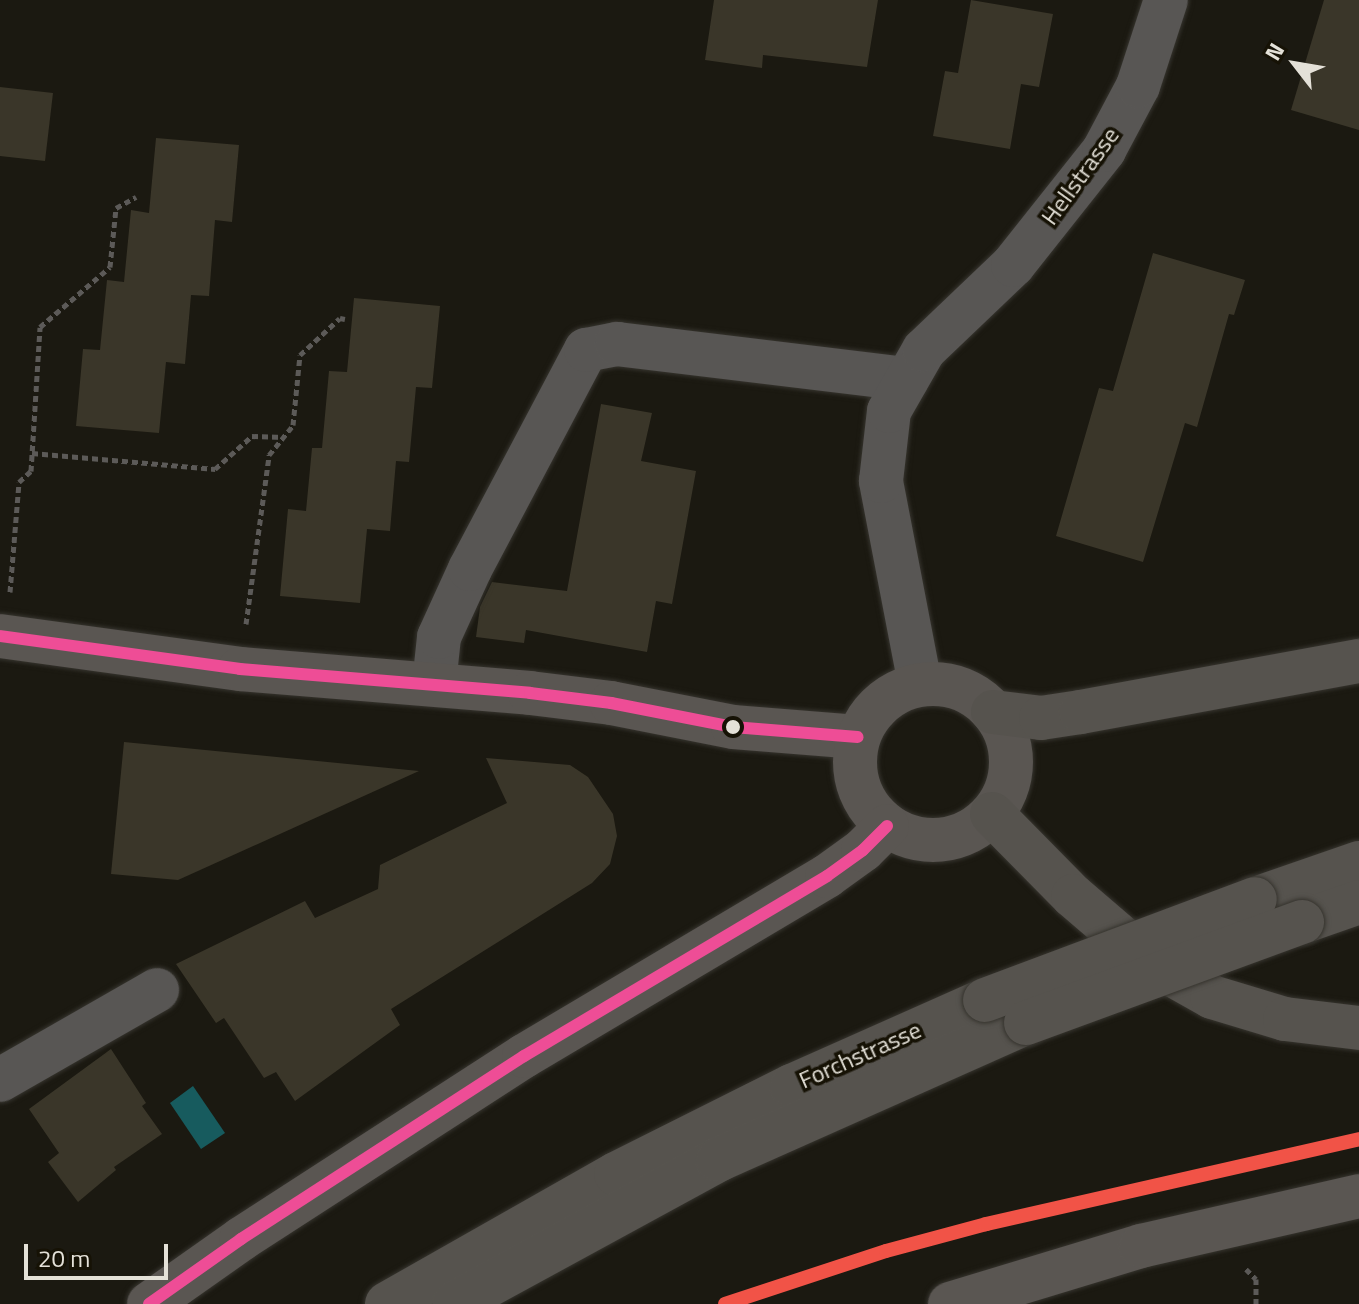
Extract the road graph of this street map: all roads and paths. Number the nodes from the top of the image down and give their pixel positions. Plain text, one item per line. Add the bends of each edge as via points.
1 (1160, 2) edge
2 (136, 197) dead end
3 (345, 319) dead end
4 (907, 379) junction
5 (284, 437) junction
6 (32, 453) junction
7 (3, 637) edge
8 (1359, 661) edge
9 (240, 669) junction
10 (434, 684) junction
11 (920, 684) junction
12 (993, 712) junction
13 (858, 737) junction
14 (992, 814) junction
15 (887, 826) junction
16 (1359, 863) edge
17 (1359, 902) edge
18 (157, 990) dead end
19 (1359, 1028) edge
20 (0, 1080) edge
21 (1359, 1196) edge
22 (958, 1303) edge
23 (149, 1304) edge
24 (387, 1304) edge
25 (454, 1304) edge

1 - 4 street, Hellstrasse via 1138,86 1104,150 1013,265 924,350
2 - 6 path via 116,208 110,267 40,327
3 - 5 path via 300,355 293,425
4 - 10 street via 617,344 586,350 439,637
4 - 11 street, Hellstrasse via 889,411 881,481
5 - 6 path via 252,436 215,469
5 - 9 path via 269,455
6 - 7 path via 31,471 19,482
7 - 9 main road
8 - 12 highway via 1041,718
9 - 10 main road
10 - 13 main road via 611,703 769,732
11 - 12 main road via 953,686 982,700
11 - 13 main road via 875,708
12 - 14 main road via 1011,754 1008,786
13 - 15 main road via 854,757 861,795
14 - 15 main road via 978,827 941,840 913,838
14 - 19 highway via 1073,896 1150,962 1212,997 1285,1019
15 - 23 main road via 827,876 524,1056
16 - 24 highway, Forchstrasse, bridge via 985,1000 792,1086 616,1174
17 - 25 highway, Forchstrasse, bridge via 1026,1023 718,1160
18 - 20 street
21 - 22 main road via 1141,1246

